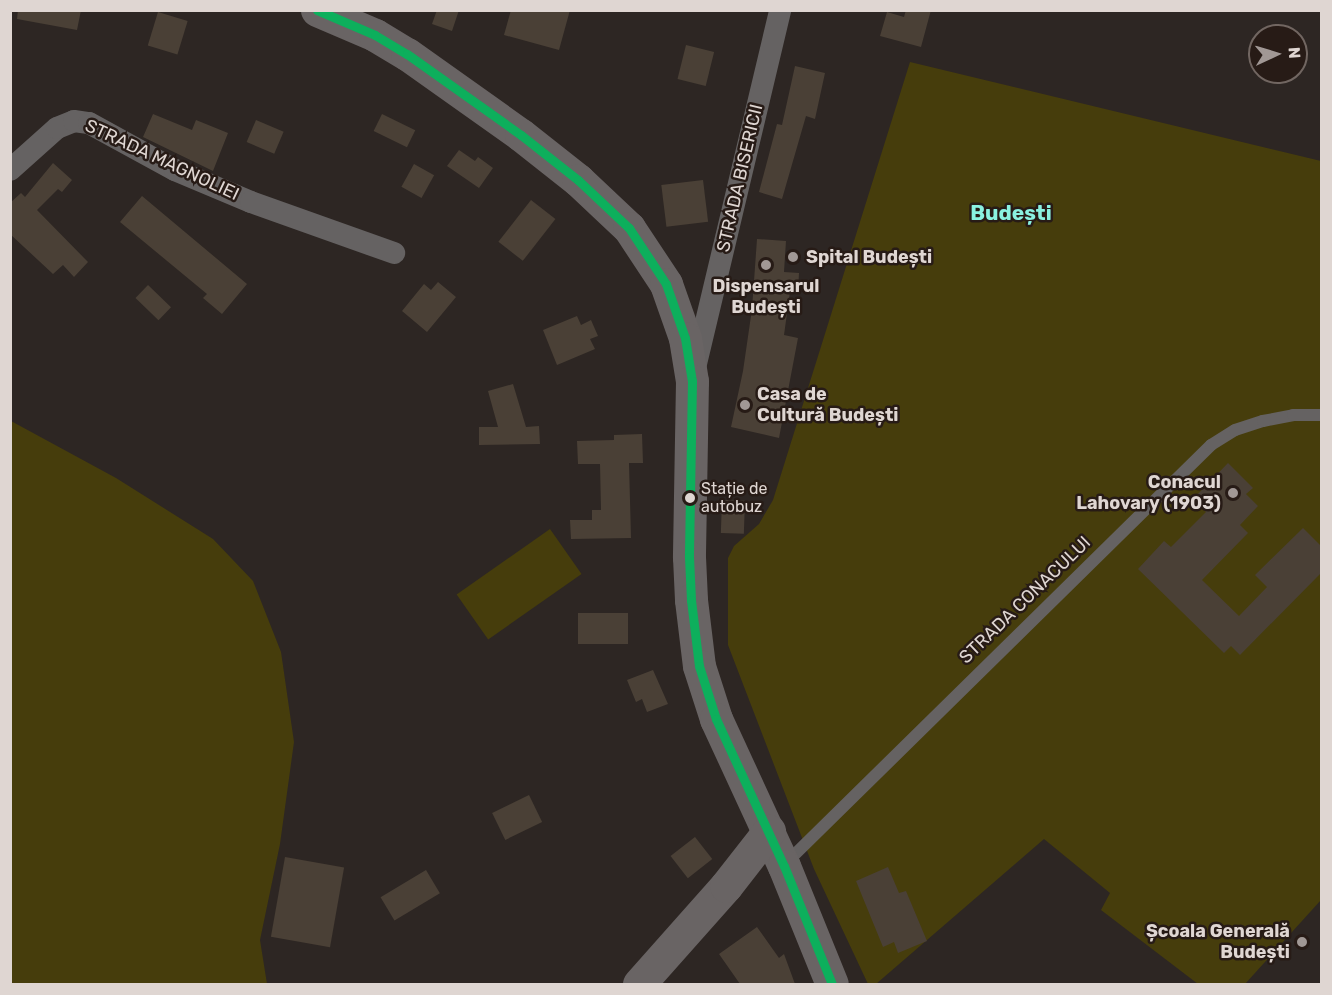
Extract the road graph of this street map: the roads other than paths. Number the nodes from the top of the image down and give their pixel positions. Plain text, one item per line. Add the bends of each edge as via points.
1 (317, 10) edge
2 (780, 10) edge
3 (10, 170) edge
4 (394, 253) dead end
5 (692, 381) junction
6 (1322, 415) edge
7 (768, 831) junction
8 (784, 866) junction
9 (639, 984) edge
10 (832, 984) edge

1 - 5 main road via 407,54 521,135 607,205 629,228 666,284 685,338
2 - 5 street, STRADA BISERICII
3 - 4 street, STRADA MAGNOLIEI via 57,128 74,121 89,123 175,170
5 - 7 main road via 689,557 698,656 716,719
6 - 8 lane, STRADA CONACULUI via 1263,421 1236,430 1211,445
7 - 8 main road
7 - 9 main road via 726,886
8 - 10 main road

